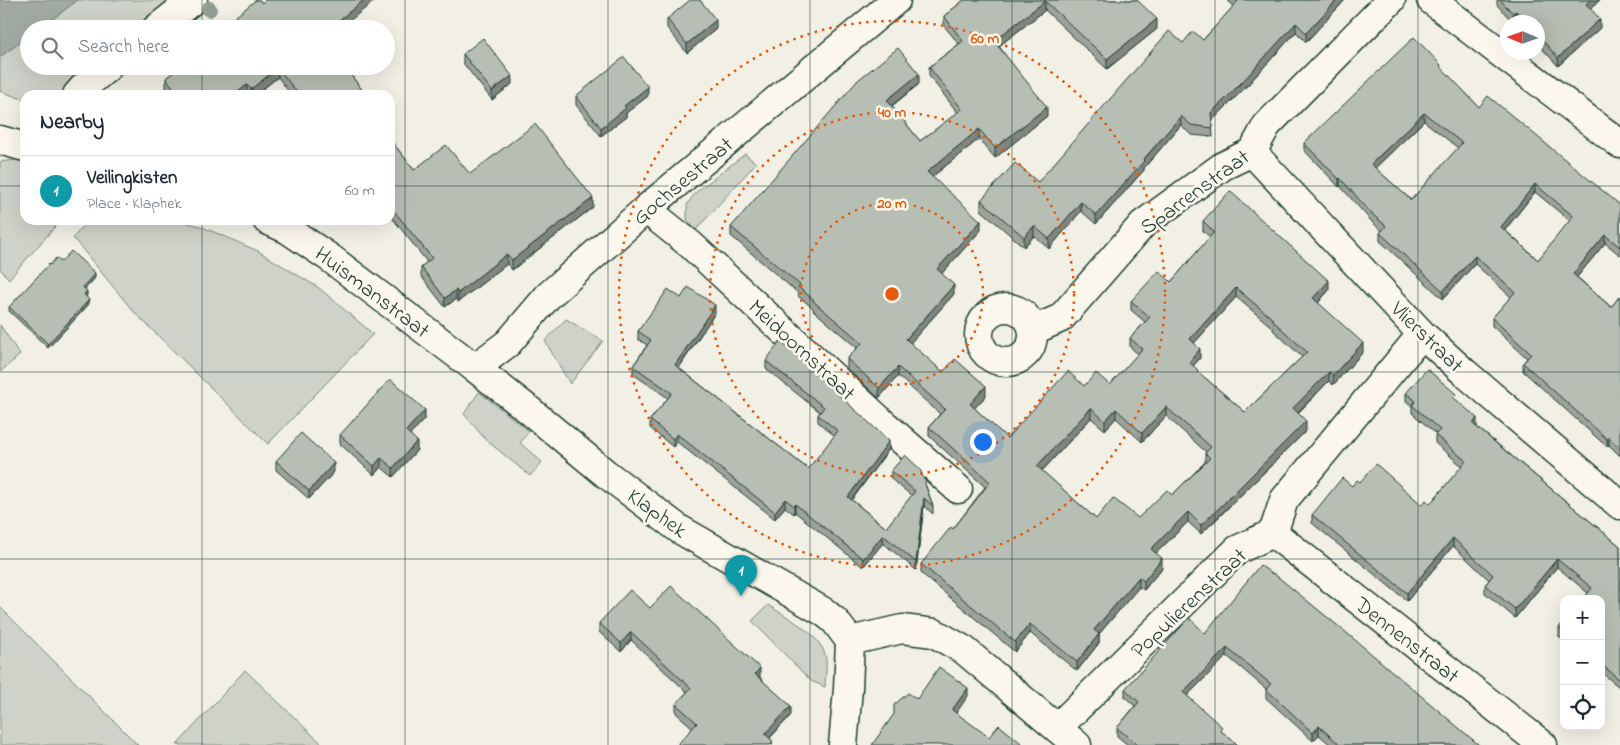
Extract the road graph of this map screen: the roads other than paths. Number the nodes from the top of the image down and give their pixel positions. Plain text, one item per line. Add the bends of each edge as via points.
1 (192, 0) edge
2 (896, 0) edge
3 (1391, 0) edge
4 (1431, 0) edge
5 (167, 20) edge
6 (98, 75) edge
7 (81, 90) edge
8 (0, 140) edge
9 (1619, 142) edge
10 (20, 146) edge
11 (1252, 152) junction
12 (646, 209) junction
13 (278, 225) edge
14 (1034, 330) dead end
15 (1422, 334) junction
16 (475, 368) junction
17 (958, 489) dead end
18 (1620, 505) edge
19 (1273, 533) junction
20 (850, 641) junction
21 (1067, 737) edge
22 (843, 745) edge
23 (1543, 745) edge

1 - 5 street
2 - 12 street, Gochsestraat
3 - 11 street, Sparrenstraat via 1267,125
4 - 9 street
6 - 7 street
8 - 10 street
11 - 14 street, Sparrenstraat via 1223,166 1144,224 1061,318
11 - 15 street, Vlierstraat
12 - 16 street, Gochsestraat via 548,296 508,343
12 - 17 street, Meidoornstraat via 691,245
13 - 16 street, Huismanstraat via 330,258
15 - 18 street, Vlierstraat
15 - 19 street via 1284,500
16 - 20 street, Klaphek via 679,529 824,612
19 - 21 street, Populierenstraat via 1237,550
19 - 23 street, Dennenstraat
20 - 21 street via 902,629 934,633 964,650
20 - 22 street

